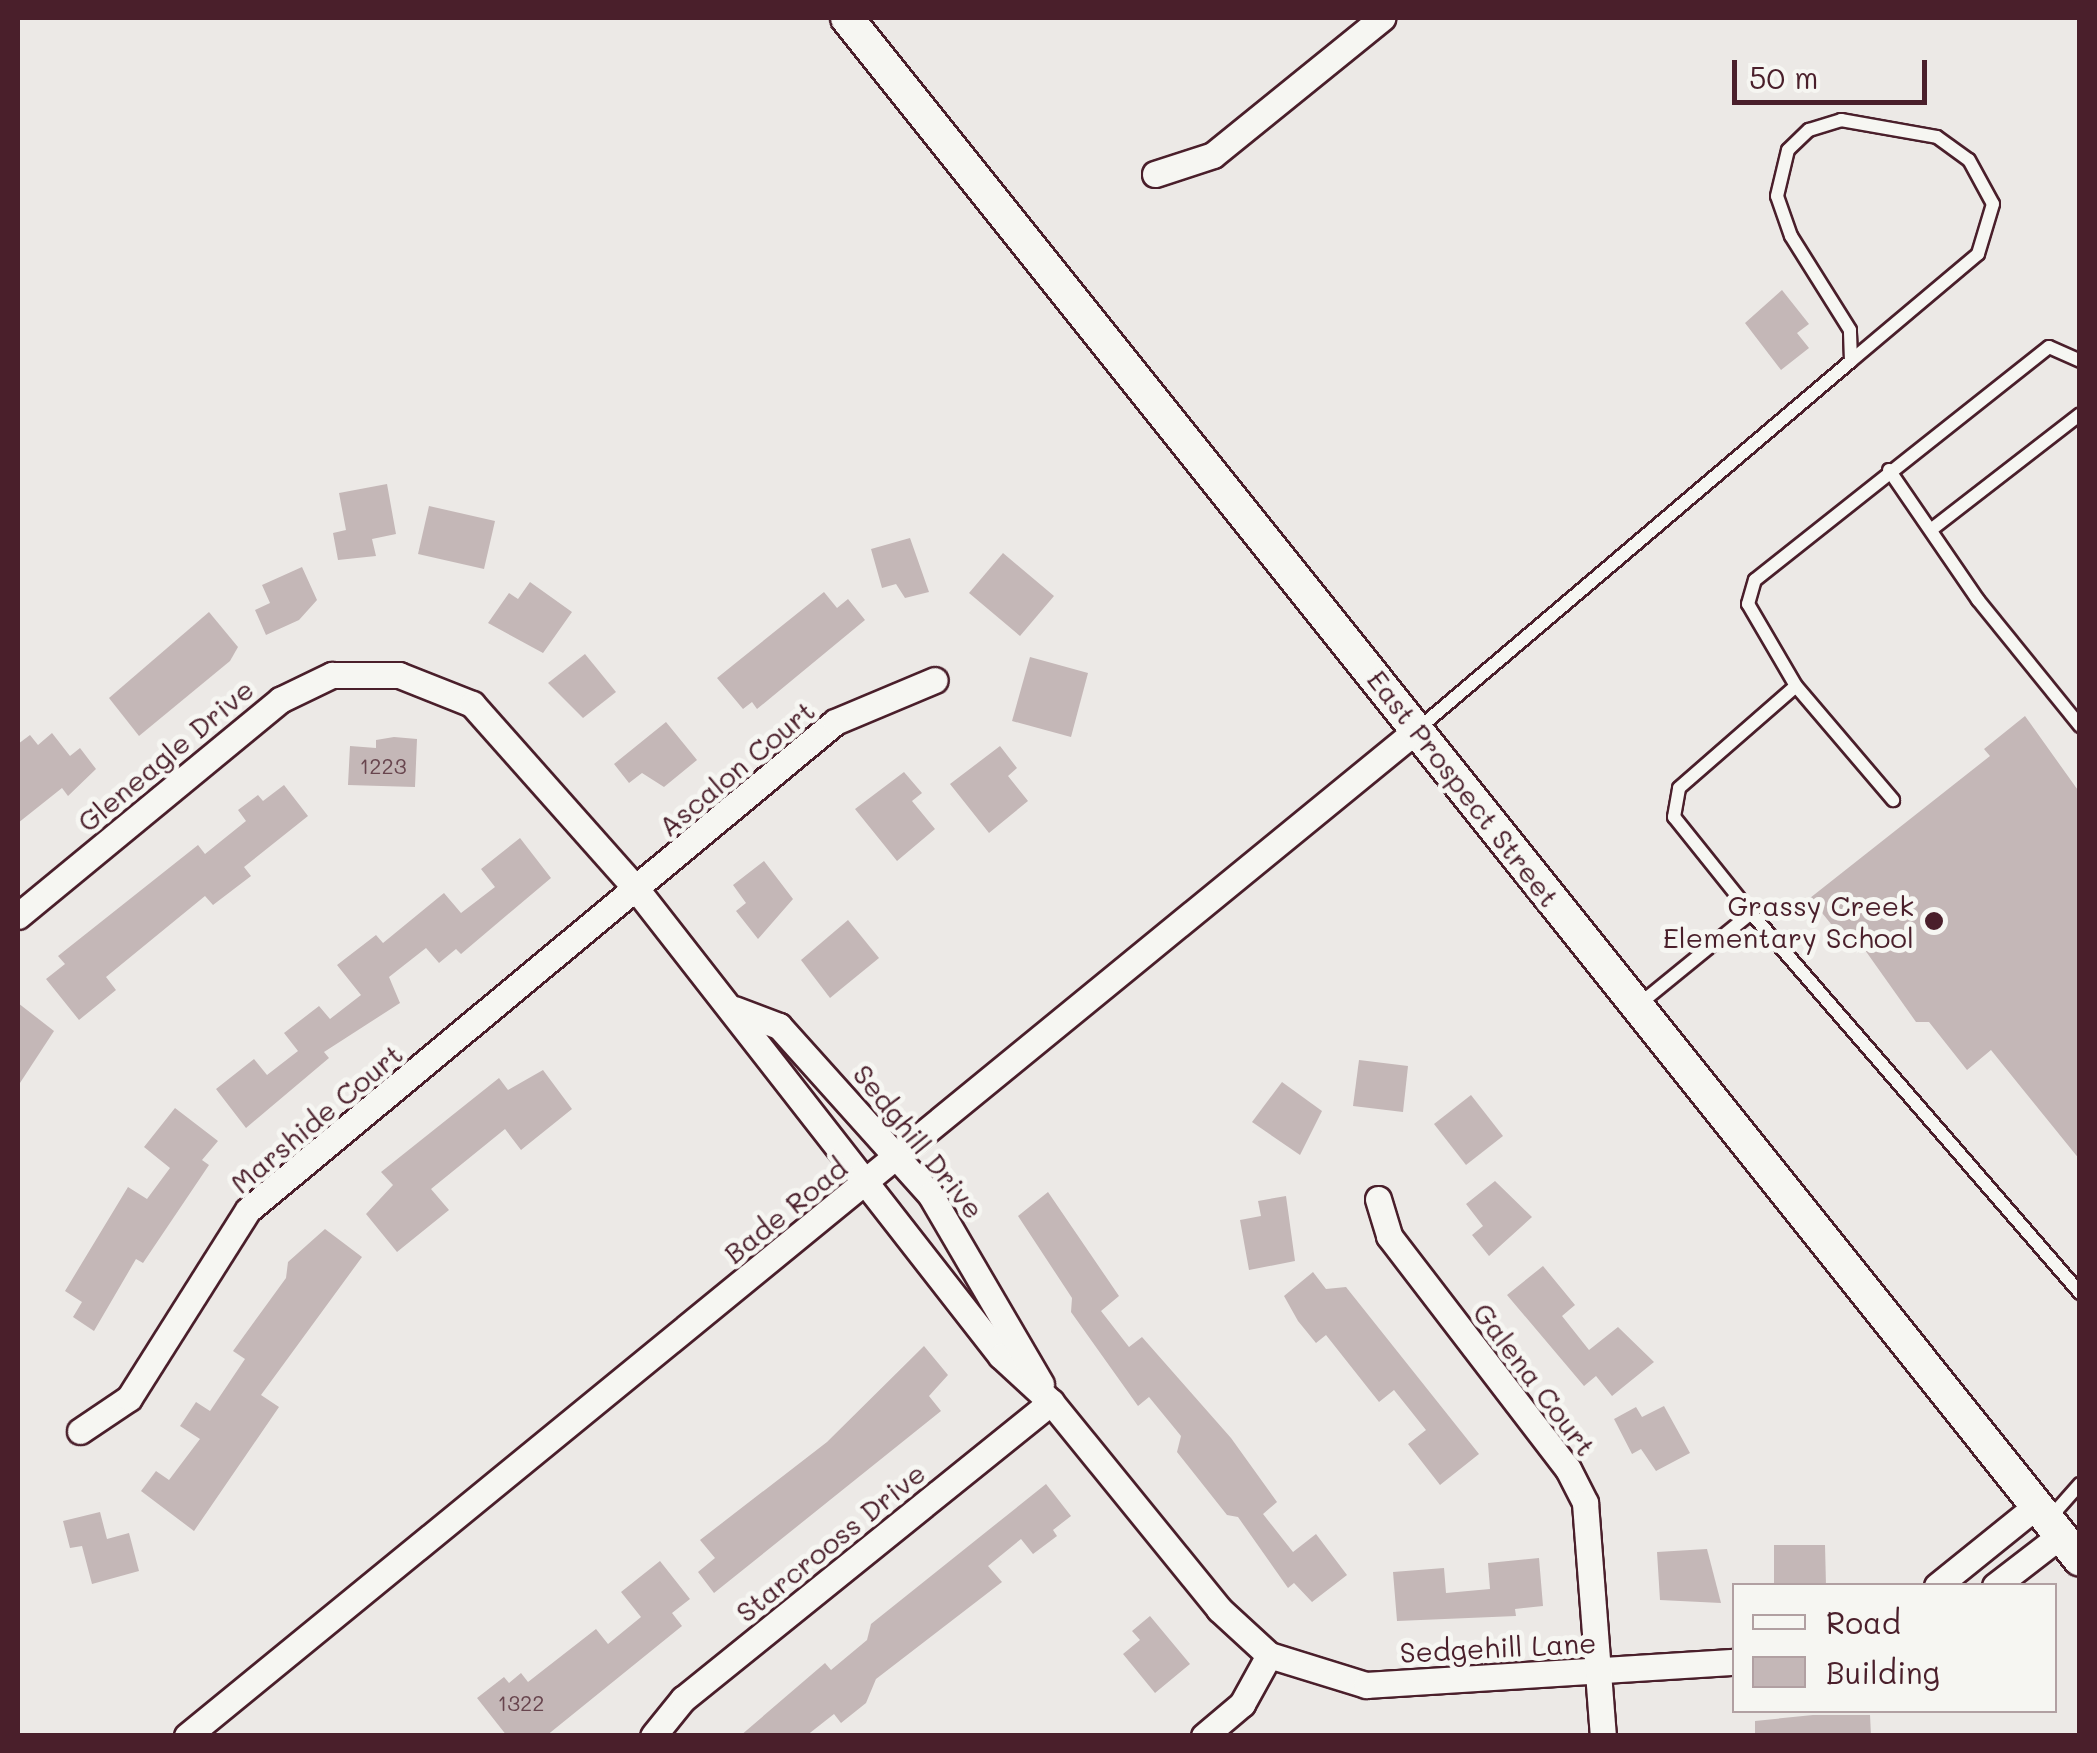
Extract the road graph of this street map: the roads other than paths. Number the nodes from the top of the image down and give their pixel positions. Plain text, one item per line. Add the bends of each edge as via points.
1 (847, 18) edge
2 (1382, 18) edge
3 (1155, 174) dead end
4 (2080, 360) edge
5 (1851, 361) junction
6 (2080, 414) edge
7 (1889, 470) junction
8 (1932, 529) junction
9 (935, 680) dead end
10 (1796, 686) junction
11 (2080, 726) edge
12 (1419, 728) junction
13 (1893, 800) dead end
14 (637, 890) junction
15 (1751, 913) junction
16 (18, 916) edge
17 (731, 1008) junction
18 (1635, 1008) junction
19 (899, 1156) junction
20 (869, 1181) junction
21 (1378, 1200) dead end
22 (2080, 1293) edge
23 (1051, 1402) junction
24 (80, 1431) dead end
25 (2080, 1484) edge
26 (2056, 1530) edge
27 (1942, 1583) edge
28 (1998, 1583) edge
29 (1269, 1655) junction
30 (1732, 1662) edge
31 (1602, 1672) junction
32 (187, 1736) edge
33 (653, 1736) edge
34 (1204, 1736) edge
35 (1604, 1736) edge

1 - 12 street, East Prospect Street
2 - 3 street via 1213,155
4 - 7 lane via 2048,347
5 - 5 lane via 1850,330 1790,236 1777,196 1788,150 1808,130 1842,120 1937,137 1970,160 1994,204 1978,254
5 - 12 lane
6 - 8 lane
7 - 8 lane
7 - 10 lane via 1755,580 1748,604
8 - 11 lane
9 - 14 street, Ascalon Court via 835,722
10 - 13 lane
10 - 15 lane via 1679,788 1674,817
12 - 18 street, East Prospect Street
12 - 19 street, Bade Road
14 - 16 street, Gleneagle Drive via 472,704 398,675 332,675 280,700
14 - 17 street, Sedghill Drive
14 - 24 street, Marshide Court via 248,1210 130,1398
15 - 18 lane
15 - 22 lane
17 - 19 street, Sedghill Drive via 779,1026
17 - 20 street, Sedghill Drive
18 - 26 street, East Prospect Street
19 - 20 street, Bade Road
19 - 23 street, Sedghill Drive via 952,1224
20 - 23 street, Sedghill Drive via 1001,1356
20 - 32 street, Bade Road
21 - 31 street, Galena Court via 1389,1236 1568,1469 1585,1503
23 - 29 street, Sedghill Drive via 1219,1609
23 - 33 street, Starcrooss Drive via 684,1700
25 - 26 lane
26 - 27 street
26 - 28 street
29 - 31 street, Sedgehill Lane via 1366,1685
29 - 34 street via 1242,1704
30 - 31 street, Sedgehill Lane
31 - 35 street, Galena Court

